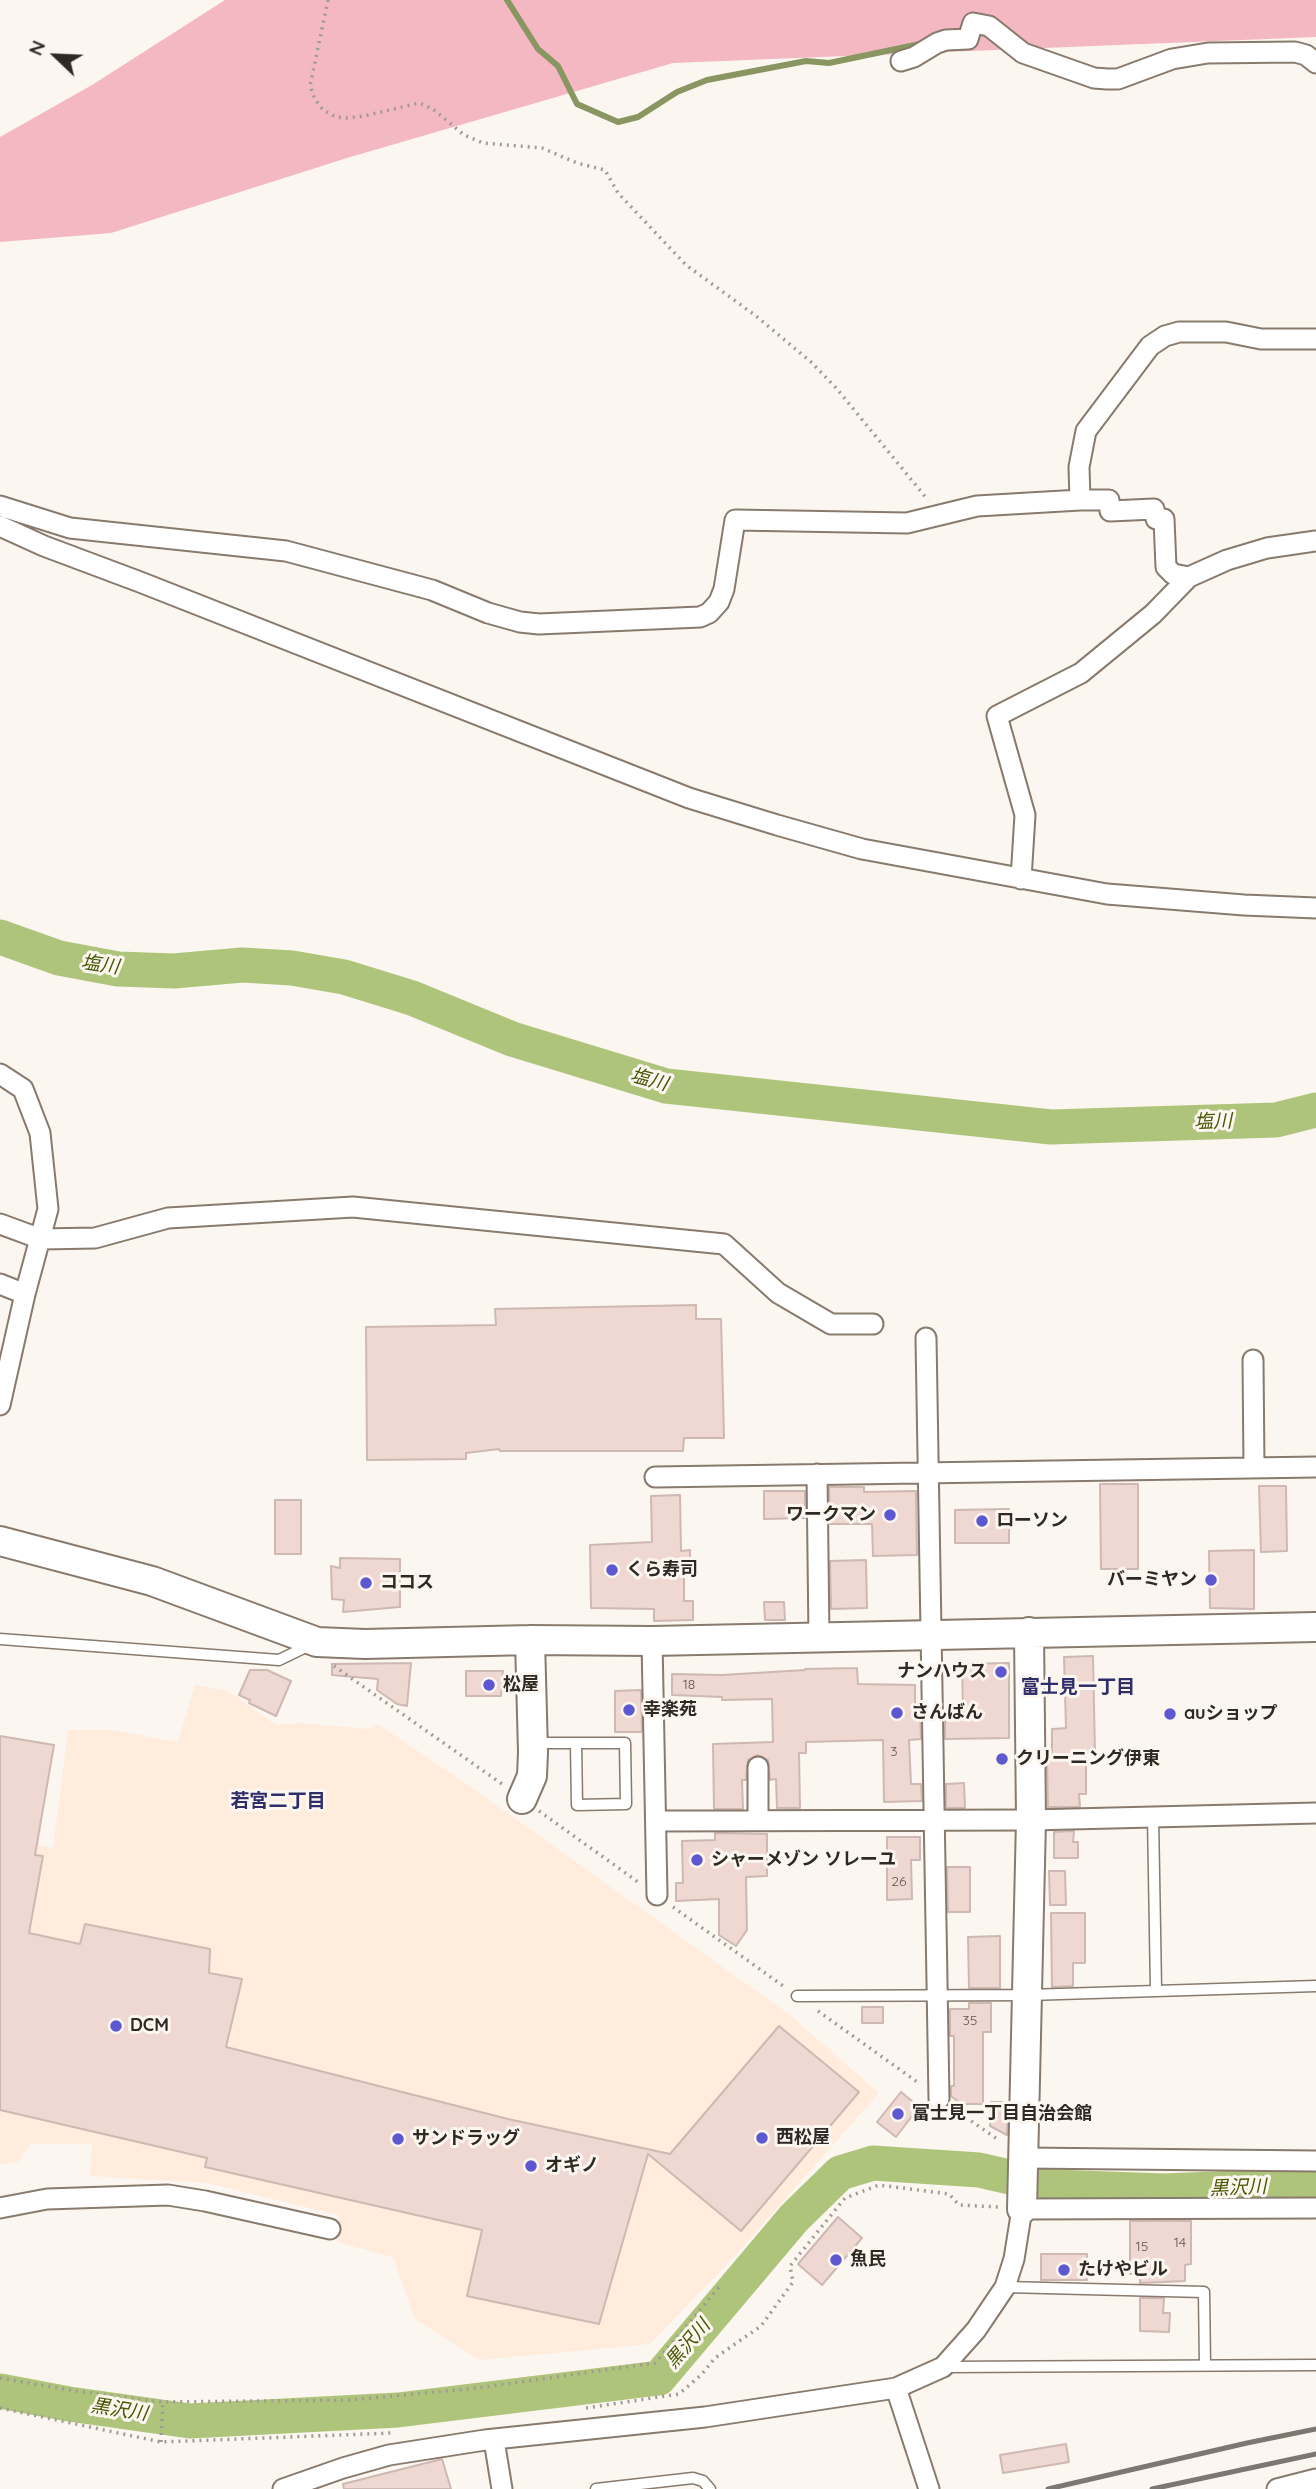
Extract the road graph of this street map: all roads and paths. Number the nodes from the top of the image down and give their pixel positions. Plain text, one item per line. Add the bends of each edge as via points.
1 (328, 0) edge
2 (901, 61) dead end
3 (1316, 63) edge
4 (1316, 339) edge
5 (1080, 500) junction
6 (0, 506) edge
7 (941, 515) junction
8 (0, 526) edge
9 (1316, 541) edge
10 (1189, 577) junction
11 (1021, 879) junction
12 (1316, 908) edge
13 (0, 1074) edge
14 (0, 1224) edge
15 (41, 1239) junction
16 (0, 1284) edge
17 (25, 1294) junction
18 (873, 1324) dead end
19 (926, 1338) dead end
20 (1253, 1360) dead end
21 (0, 1405) edge
22 (1316, 1467) edge
23 (1254, 1468) junction
24 (929, 1473) junction
25 (817, 1474) junction
26 (655, 1477) dead end
27 (0, 1541) edge
28 (1316, 1626) edge
29 (1029, 1632) junction
30 (932, 1635) junction
31 (820, 1637) junction
32 (0, 1639) edge
33 (530, 1640) junction
34 (652, 1641) junction
35 (317, 1642) junction
36 (533, 1743) junction
37 (576, 1743) junction
38 (758, 1767) dead end
39 (522, 1799) dead end
40 (1316, 1813) edge
41 (1153, 1816) junction
42 (935, 1819) junction
43 (758, 1820) junction
44 (1031, 1820) junction
45 (656, 1821) junction
46 (657, 1895) dead end
47 (1316, 1986) edge
48 (1156, 1989) junction
49 (938, 1994) junction
50 (1028, 1995) junction
51 (797, 1996) dead end
52 (939, 2099) dead end
53 (1024, 2158) junction
54 (1316, 2161) edge
55 (0, 2208) edge
56 (1316, 2208) edge
57 (1022, 2209) junction
58 (330, 2229) dead end
59 (720, 2286) dead end
60 (1005, 2287) junction
61 (1205, 2365) junction
62 (1316, 2365) edge
63 (943, 2367) junction
64 (0, 2378) edge
65 (896, 2388) junction
66 (163, 2402) junction
67 (0, 2408) edge
68 (582, 2409) dead end
69 (399, 2432) dead end
70 (494, 2440) junction
71 (161, 2442) junction
72 (1316, 2479) edge
73 (283, 2489) edge
74 (502, 2489) edge
75 (596, 2489) edge
76 (710, 2489) edge
77 (929, 2489) edge
78 (1277, 2489) edge

1 - 7 path via 310,86 323,110 346,118 419,103 483,143 542,148 605,170 618,193 686,265 811,362
2 - 3 street via 946,40 968,39 973,23 989,26 1023,53 1094,78 1118,79 1172,59 1208,53 1295,52
4 - 5 street via 1261,339 1226,332 1165,336 1143,354 1086,431 1079,467
5 - 7 street via 977,506
5 - 10 street via 1109,500 1110,511 1154,509 1156,520 1164,519 1166,567 1173,574
6 - 7 street via 70,528 286,551 432,590 504,618 540,624 709,613 724,589 735,520 907,523
8 - 11 street via 689,798 862,849
9 - 10 street via 1267,548
10 - 11 street via 1153,614 1081,673 997,716 1025,815
11 - 12 street via 1107,894
13 - 15 street via 23,1089 40,1133 48,1209
14 - 15 street
15 - 17 street
15 - 18 street via 95,1238 168,1218 353,1207 724,1244 778,1293 831,1324
16 - 17 street
17 - 21 street
19 - 24 street
20 - 23 street
22 - 23 street
23 - 24 street
24 - 25 street
24 - 30 street
25 - 26 street
25 - 31 street
27 - 35 street via 152,1581
28 - 29 street
29 - 30 street
29 - 44 street
30 - 31 street
30 - 42 street
31 - 34 street
32 - 35 lane via 279,1660
33 - 34 street
33 - 35 street
33 - 36 street
34 - 45 street
36 - 37 lane
36 - 39 street via 532,1776
37 - 37 lane via 625,1743 626,1804 577,1805
38 - 43 street
40 - 41 street
41 - 44 street
41 - 48 lane
42 - 43 street
42 - 44 street
42 - 49 street
43 - 45 street
44 - 50 street
45 - 46 street
47 - 48 lane
48 - 50 lane
49 - 50 lane
49 - 51 lane
49 - 52 street
50 - 53 street
53 - 54 street
53 - 57 street
55 - 58 street via 47,2199 168,2195
56 - 57 street
57 - 60 street
57 - 68 path via 959,2205 949,2194 879,2185 845,2198 790,2266 793,2282 761,2326 715,2358 679,2394
59 - 66 path via 654,2363 350,2400
60 - 61 lane via 1204,2292
60 - 63 street
61 - 62 lane
61 - 63 lane
63 - 65 street
64 - 66 path
65 - 70 street via 705,2417
65 - 77 street
66 - 71 path
67 - 71 path
69 - 71 path
70 - 73 street via 389,2455
70 - 74 street
72 - 78 street
75 - 76 lane via 693,2478

